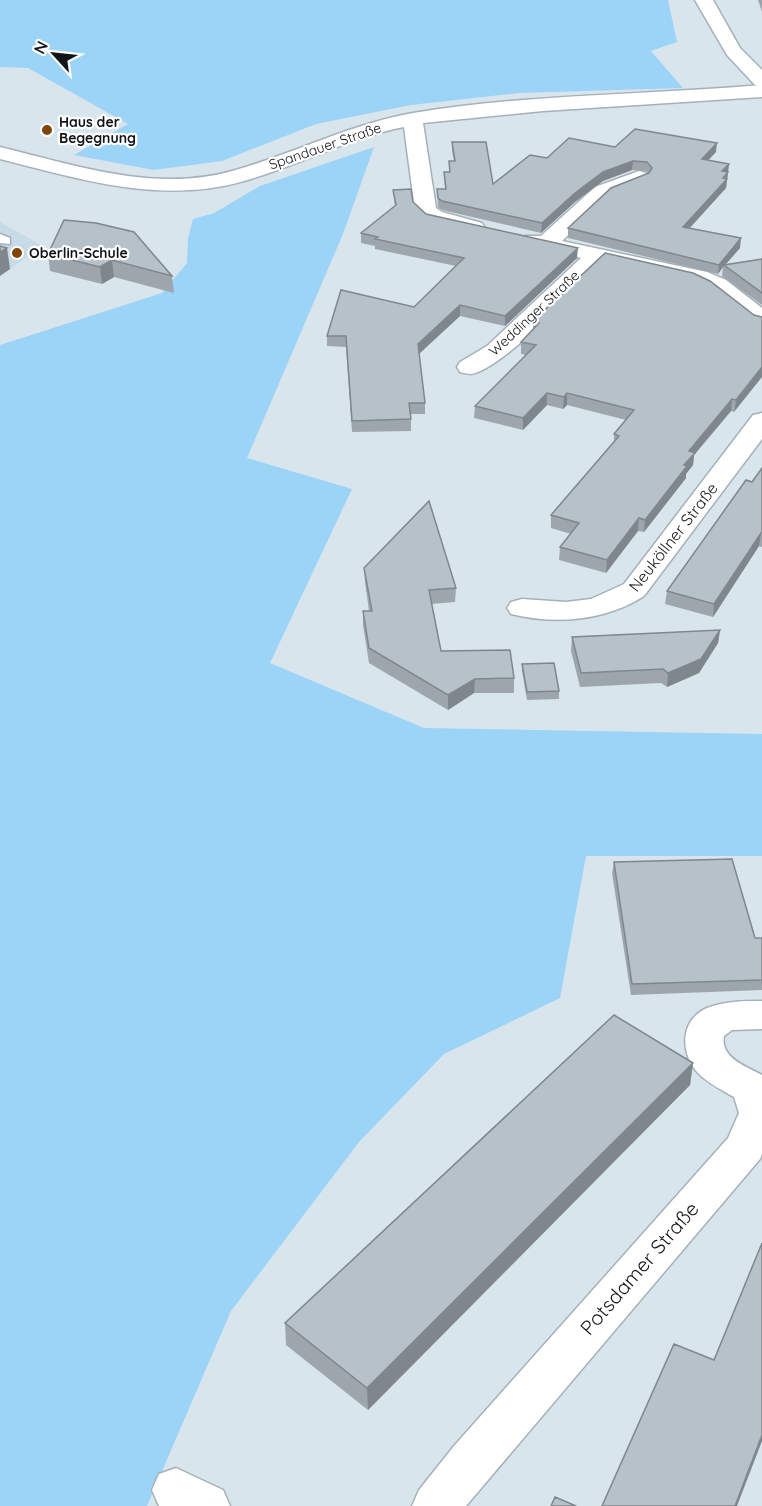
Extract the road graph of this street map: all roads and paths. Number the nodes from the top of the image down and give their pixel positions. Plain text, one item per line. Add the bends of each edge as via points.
1 (704, 0) edge
2 (762, 81) edge
3 (762, 91) edge
4 (413, 119) junction
5 (0, 153) edge
6 (639, 177) edge
7 (545, 244) junction
8 (597, 255) junction
9 (762, 320) edge
10 (469, 367) dead end
11 (759, 431) edge
12 (522, 608) dead end
13 (762, 1015) edge
14 (436, 1506) edge

1 - 2 street via 734,51
3 - 4 street, Spandauer Straße
4 - 5 street, Spandauer Straße via 344,136 235,177 179,187 114,180
4 - 7 street via 426,210 434,217
6 - 7 street via 602,191
7 - 8 street
8 - 9 street via 699,277 718,285
8 - 10 street, Weddinger Straße via 496,351
11 - 12 street, Neuköllner Straße via 634,590 616,603 582,610
13 - 14 street, Potsdamer Straße via 731,1015 709,1024 702,1040 706,1055 720,1069 752,1088 759,1113 745,1147

